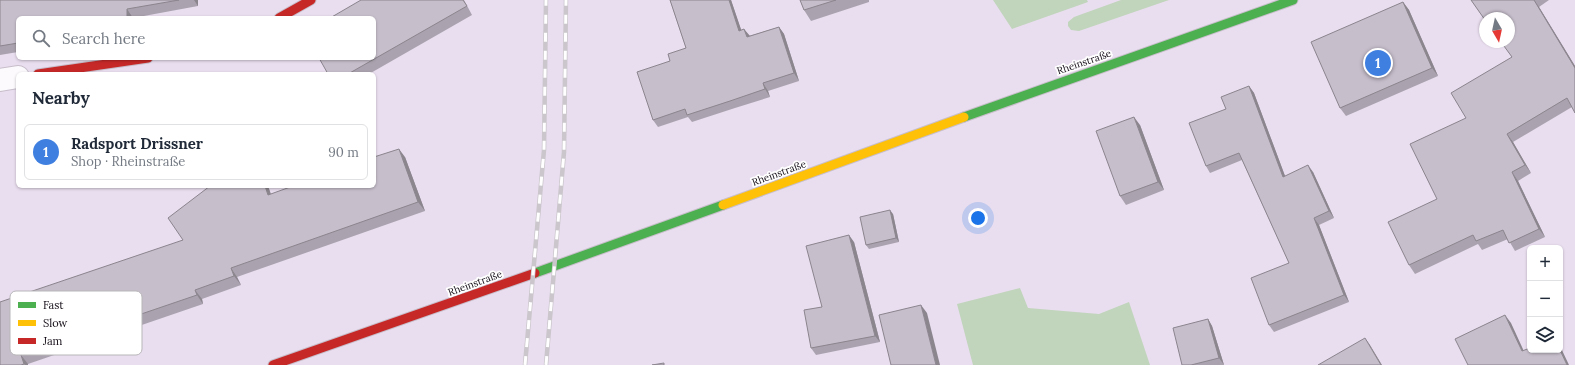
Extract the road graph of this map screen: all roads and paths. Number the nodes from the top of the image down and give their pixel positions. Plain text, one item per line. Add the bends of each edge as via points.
1 (311, 0) edge
2 (1293, 0) edge
3 (283, 16) edge
4 (134, 60) edge
5 (52, 72) edge
6 (16, 77) edge
7 (0, 80) edge
8 (273, 365) edge

1 - 3 main road
2 - 8 main road, Rheinstraße via 1048,86 458,302
4 - 5 main road
6 - 7 street

